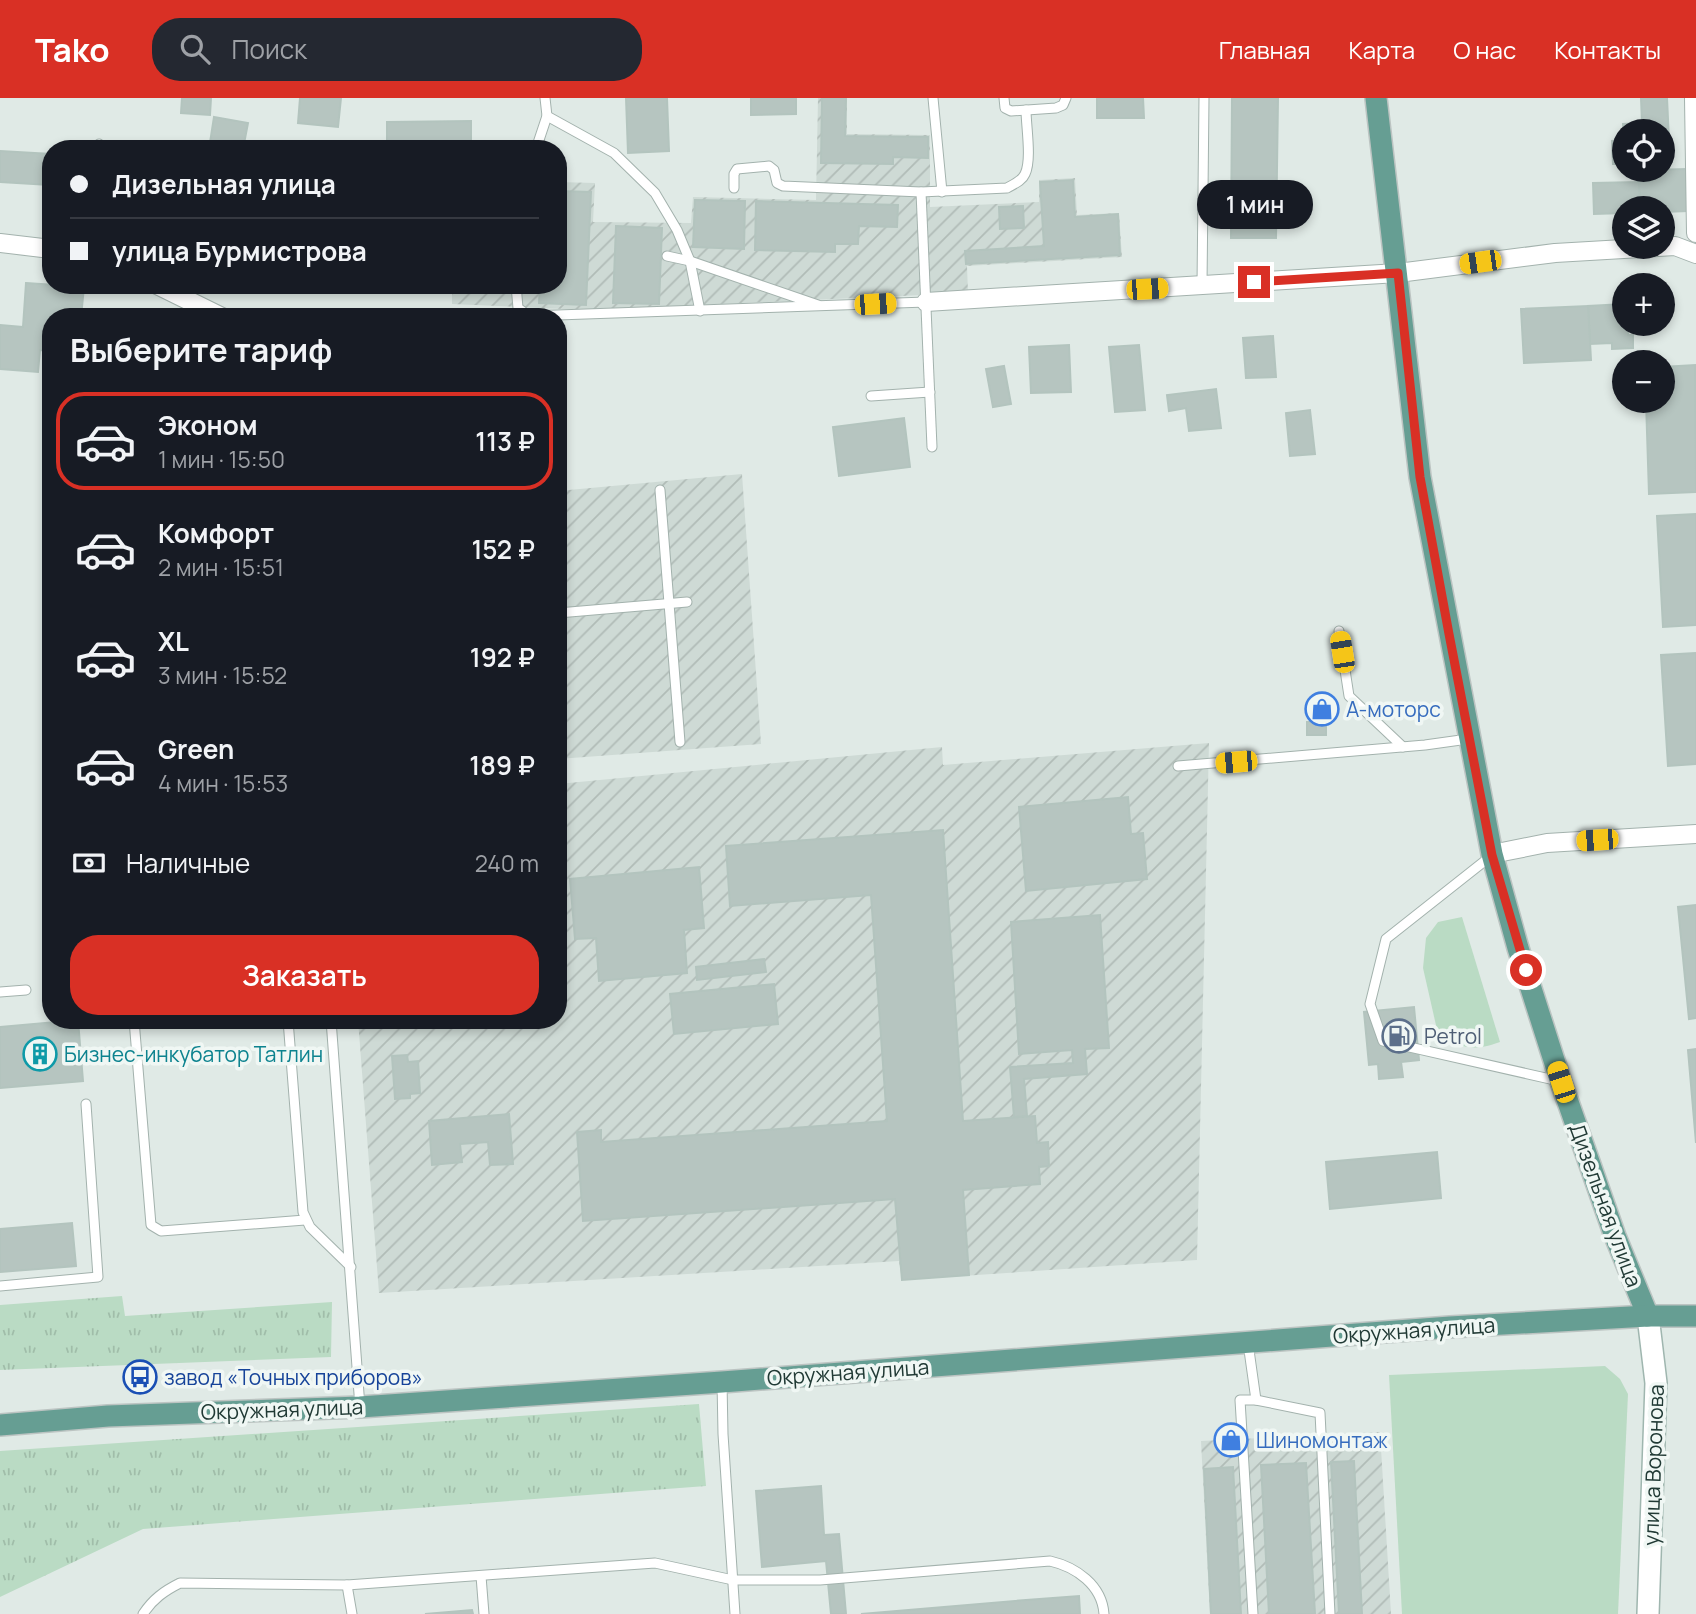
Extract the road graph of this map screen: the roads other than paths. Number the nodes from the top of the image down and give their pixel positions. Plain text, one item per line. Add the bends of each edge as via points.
1 (545, 98) edge
2 (933, 98) edge
3 (1004, 98) edge
4 (1066, 98) edge
5 (1204, 98) edge
6 (1376, 98) edge
7 (1694, 98) edge
8 (1026, 110) junction
9 (547, 116) junction
10 (539, 140) edge
11 (734, 188) dead end
12 (921, 192) junction
13 (942, 192) junction
14 (1696, 233) edge
15 (0, 243) edge
16 (42, 247) edge
17 (1696, 254) edge
18 (667, 256) dead end
19 (690, 261) junction
20 (1398, 273) junction
21 (1202, 286) junction
22 (175, 294) edge
23 (926, 302) junction
24 (824, 307) junction
25 (204, 308) edge
26 (699, 311) junction
27 (567, 316) edge
28 (930, 392) junction
29 (872, 396) dead end
30 (933, 447) dead end
31 (660, 490) dead end
32 (687, 602) dead end
33 (670, 604) junction
34 (567, 612) edge
35 (1339, 631) dead end
36 (1468, 739) junction
37 (680, 742) dead end
38 (1403, 747) junction
39 (1178, 766) dead end
40 (1696, 834) edge
41 (1492, 855) junction
42 (26, 990) dead end
43 (0, 992) edge
44 (135, 1029) edge
45 (289, 1029) edge
46 (332, 1029) edge
47 (1561, 1082) junction
48 (86, 1104) dead end
49 (305, 1220) junction
50 (351, 1266) junction
51 (0, 1286) edge
52 (1648, 1316) junction
53 (1696, 1316) edge
54 (1248, 1343) junction
55 (723, 1382) junction
56 (1256, 1400) junction
57 (360, 1407) junction
58 (0, 1425) edge
59 (481, 1576) junction
60 (733, 1580) junction
61 (346, 1585) junction
62 (143, 1614) edge
63 (352, 1614) edge
64 (484, 1614) edge
65 (736, 1614) edge
66 (1104, 1614) edge
67 (1253, 1614) edge
68 (1330, 1614) edge
69 (1648, 1614) edge

1 - 9 lane
2 - 13 lane
3 - 8 lane via 1008,110
4 - 8 lane via 1056,108
5 - 21 lane
6 - 20 main road, Дизельная улица
7 - 14 street
8 - 13 lane via 1028,162 1018,182 1007,188
9 - 10 lane
9 - 19 lane via 614,153 649,186 666,209
11 - 12 lane via 737,169 769,166 783,186
12 - 13 lane
12 - 23 lane
15 - 16 street
17 - 20 street via 1675,246 1555,253
18 - 19 lane
19 - 24 lane
19 - 26 lane
20 - 21 street
20 - 36 main road, Дизельная улица via 1420,477
21 - 23 street
22 - 25 street
23 - 24 lane
23 - 28 lane
24 - 26 lane
26 - 27 lane
28 - 29 lane
28 - 30 lane
31 - 33 lane
32 - 33 lane
33 - 34 lane
33 - 37 lane
35 - 38 lane via 1349,696
36 - 38 lane
36 - 41 main road, Дизельная улица
38 - 39 lane
40 - 41 street via 1547,844
41 - 47 main road, Дизельная улица
41 - 47 lane via 1386,939 1370,1004 1383,1041
42 - 43 lane
44 - 49 lane via 151,1226 161,1231
45 - 49 lane
46 - 50 lane
47 - 52 main road, Дизельная улица
48 - 51 lane via 98,1277
49 - 50 lane
50 - 57 lane
52 - 53 main road, Окружная улица
52 - 54 main road, Окружная улица
52 - 69 main road, улица Воронова via 1656,1383
54 - 55 main road, Окружная улица
54 - 56 lane
55 - 57 main road, Окружная улица
55 - 60 lane
56 - 67 lane via 1240,1400
56 - 68 lane via 1320,1413
57 - 58 main road, Окружная улица via 108,1416
59 - 60 lane via 654,1563
59 - 61 lane
59 - 64 lane
60 - 65 lane
60 - 66 lane via 820,1580 1049,1560 1086,1578 1099,1594
61 - 62 lane via 180,1583 165,1590
61 - 63 lane

